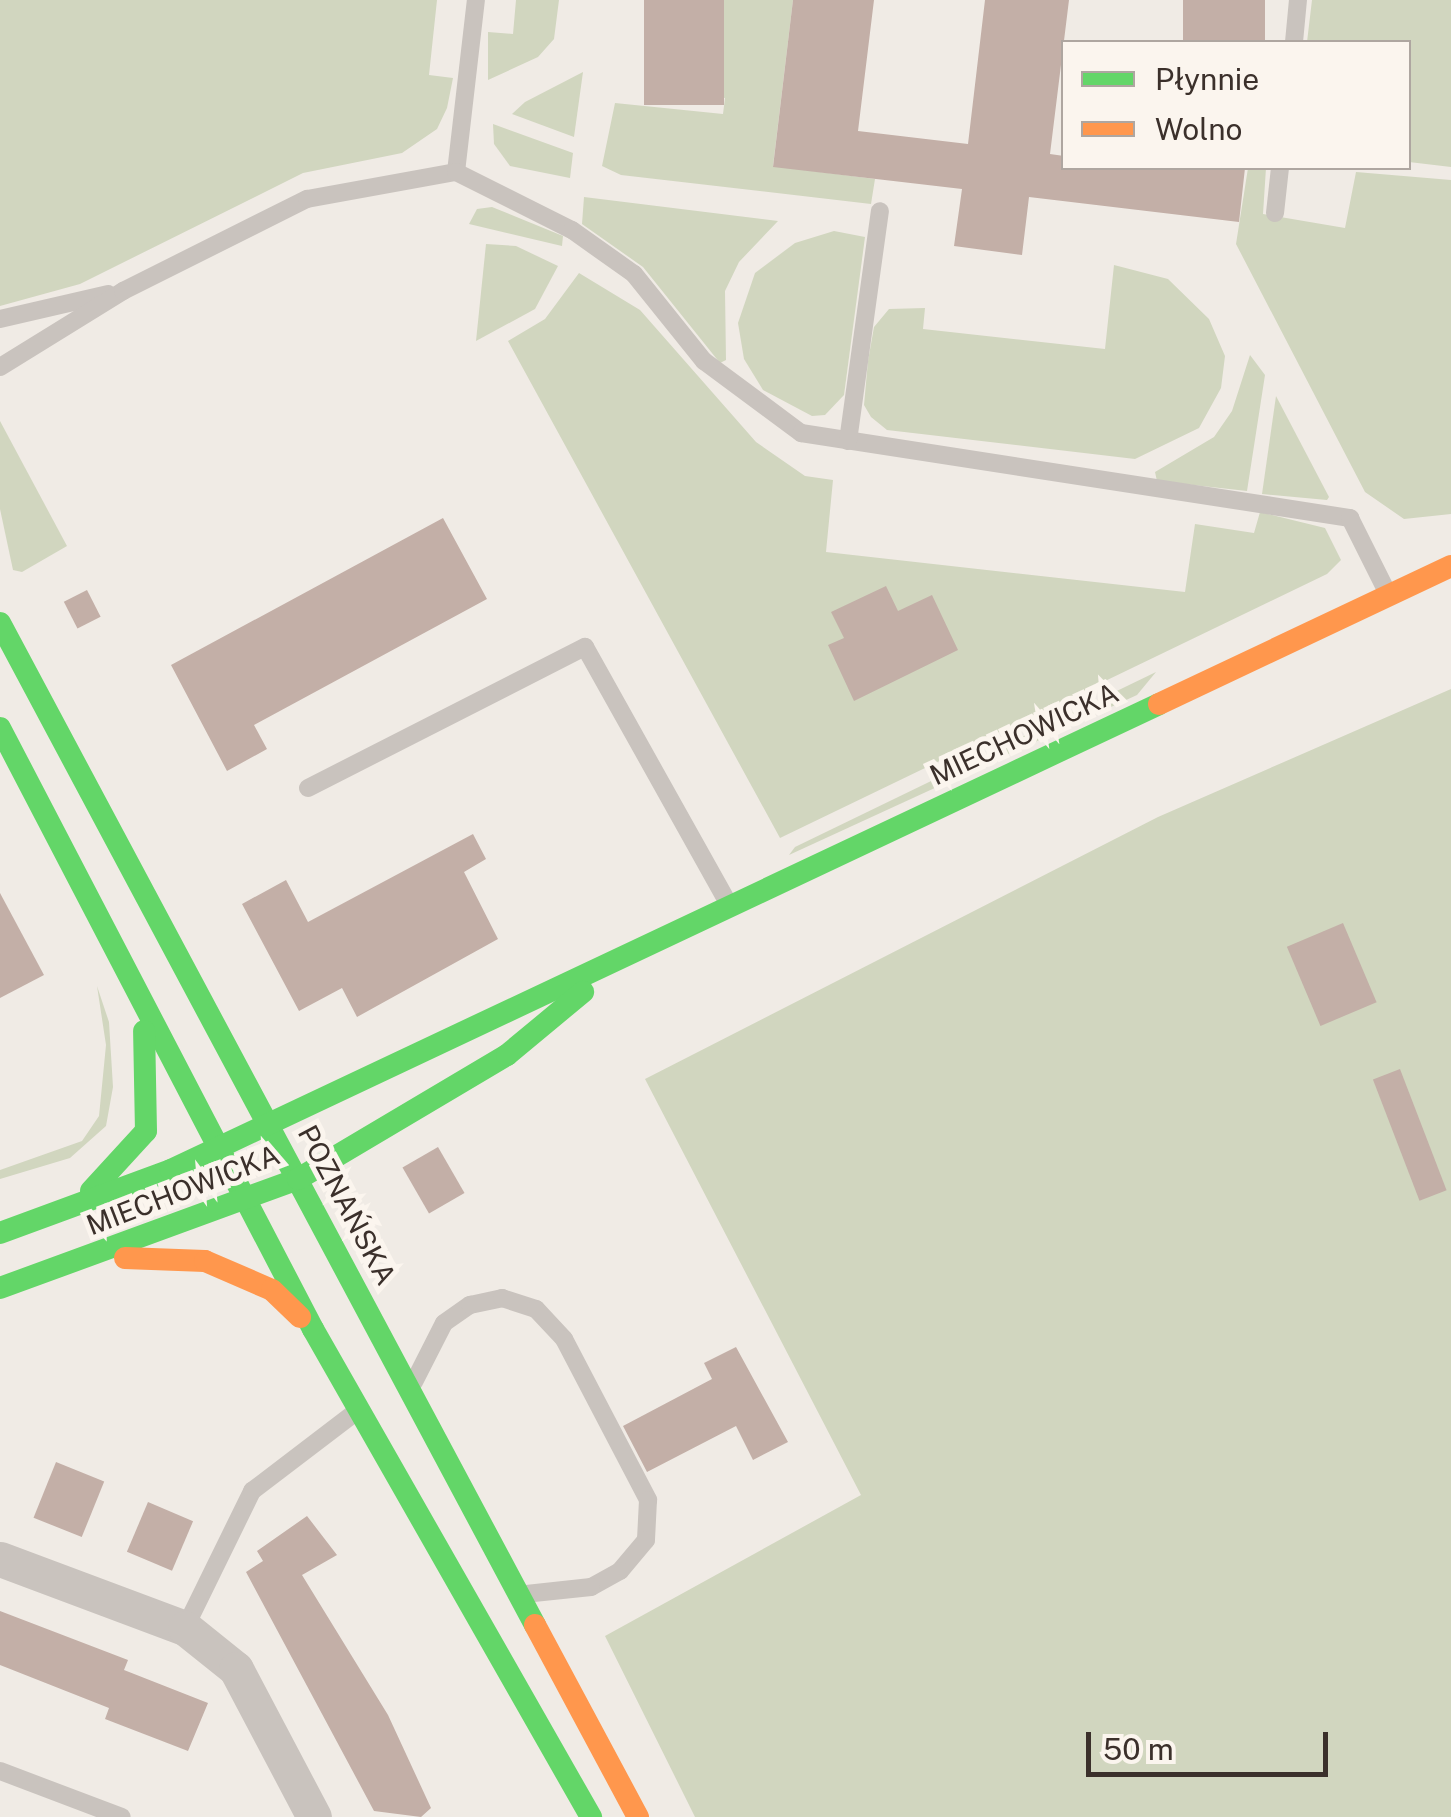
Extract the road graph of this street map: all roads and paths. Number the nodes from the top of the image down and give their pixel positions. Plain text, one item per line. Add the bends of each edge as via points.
1 (476, 0) edge
2 (1298, 0) edge
3 (1294, 40) edge
4 (1280, 170) edge
5 (456, 172) junction
6 (880, 212) dead end
7 (1276, 213) dead end
8 (123, 290) junction
9 (0, 319) edge
10 (0, 366) edge
11 (848, 442) junction
12 (1451, 566) edge
13 (1388, 595) junction
14 (0, 623) edge
15 (0, 728) edge
16 (308, 788) dead end
17 (730, 906) junction
18 (624, 958) junction
19 (142, 1007) junction
20 (267, 1120) junction
21 (216, 1148) junction
22 (298, 1179) junction
23 (245, 1200) junction
24 (74, 1207) junction
25 (0, 1232) edge
26 (62, 1268) junction
27 (0, 1288) edge
28 (313, 1330) junction
29 (412, 1387) junction
30 (360, 1408) junction
31 (0, 1560) edge
32 (522, 1594) junction
33 (185, 1628) junction
34 (0, 1770) edge
35 (122, 1817) edge
36 (314, 1817) edge
37 (592, 1817) edge
38 (638, 1817) edge

1 - 5 lane
2 - 3 lane
4 - 7 lane
5 - 8 lane via 307,199
5 - 11 lane via 572,230 634,274 704,361 761,410 800,433
6 - 11 lane
8 - 9 lane
8 - 10 lane
11 - 13 lane via 1350,518
12 - 13 street, MIECHOWICKA
13 - 17 street, MIECHOWICKA
14 - 20 street, POZNAŃSKA
15 - 19 street
16 - 17 lane via 584,647
17 - 18 street, MIECHOWICKA
18 - 20 street, MIECHOWICKA
18 - 22 street, MIECHOWICKA via 506,1056
19 - 21 street
19 - 24 street via 146,1131
20 - 21 street, MIECHOWICKA
20 - 22 street, POZNAŃSKA
21 - 23 street
21 - 24 street, MIECHOWICKA
22 - 23 street, MIECHOWICKA
22 - 29 street, POZNAŃSKA
23 - 26 street, MIECHOWICKA
23 - 28 street
24 - 25 street, MIECHOWICKA
26 - 27 street, MIECHOWICKA
26 - 28 street via 183,1254 272,1290
28 - 30 street
29 - 32 street, POZNAŃSKA
29 - 32 lane via 444,1323 470,1305 502,1298 536,1309 564,1340 648,1500 646,1540 620,1572 591,1588
30 - 33 lane via 252,1492
30 - 37 street
31 - 33 street
32 - 38 street, POZNAŃSKA
33 - 36 street via 236,1669
34 - 35 lane

